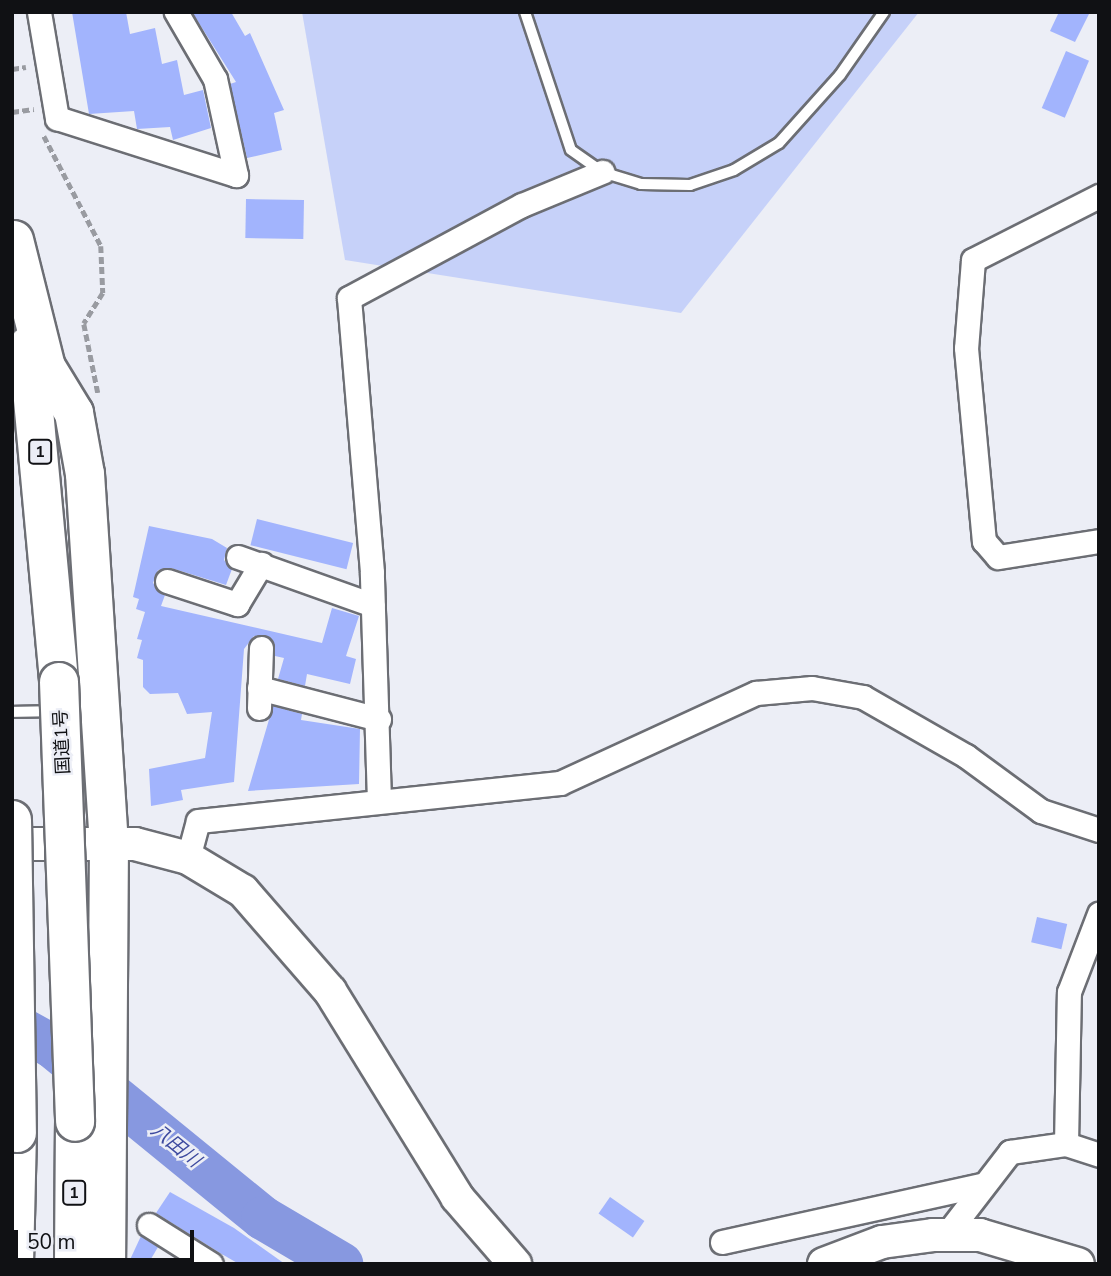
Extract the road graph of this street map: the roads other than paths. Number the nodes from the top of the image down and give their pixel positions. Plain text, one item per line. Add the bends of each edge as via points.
1 (38, 12) edge
2 (176, 12) edge
3 (525, 12) edge
4 (884, 12) edge
5 (602, 172) junction
6 (1099, 195) edge
7 (13, 231) edge
8 (1099, 541) edge
9 (239, 557) dead end
10 (261, 564) junction
11 (166, 581) dead end
12 (373, 605) junction
13 (261, 648) dead end
14 (80, 702) junction
15 (12, 712) edge
16 (379, 719) junction
17 (379, 802) junction
18 (12, 820) edge
19 (1099, 830) edge
20 (109, 842) junction
21 (12, 844) edge
22 (188, 858) junction
23 (1099, 914) edge
24 (1066, 1144) junction
25 (17, 1150) junction
26 (1099, 1155) edge
27 (981, 1185) junction
28 (149, 1225) dead end
29 (946, 1235) junction
30 (722, 1242) dead end
31 (198, 1260) edge
32 (14, 1264) edge
33 (20, 1264) edge
34 (74, 1264) edge
35 (106, 1264) edge
36 (515, 1264) edge
37 (824, 1264) edge
38 (1078, 1264) edge

1 - 2 street via 57,118 236,175 215,79
3 - 5 lane via 571,150
4 - 5 lane via 840,75 779,143 734,170 690,185 640,184
5 - 12 street via 522,205 348,298
6 - 8 street via 973,260 966,348 984,541 998,557
7 - 14 highway, 国道1号 / 1
9 - 10 street
10 - 11 street via 237,604
10 - 12 street
12 - 16 street
13 - 16 street via 259,698
14 - 15 lane
14 - 20 highway
14 - 34 highway, 国道1号 / 1, bridge
16 - 17 street
17 - 19 street via 561,783 756,693 812,688 863,697 966,756 1041,811
17 - 22 street via 198,821
18 - 25 highway, bridge
20 - 21 street
20 - 22 street
20 - 35 highway
22 - 36 street via 243,891 296,947 457,1197
23 - 24 street via 1069,992
24 - 26 street
24 - 27 street via 1010,1152
25 - 32 highway
25 - 33 highway
27 - 29 street
27 - 30 street
28 - 31 street
29 - 37 street via 882,1242
29 - 38 street via 979,1235

